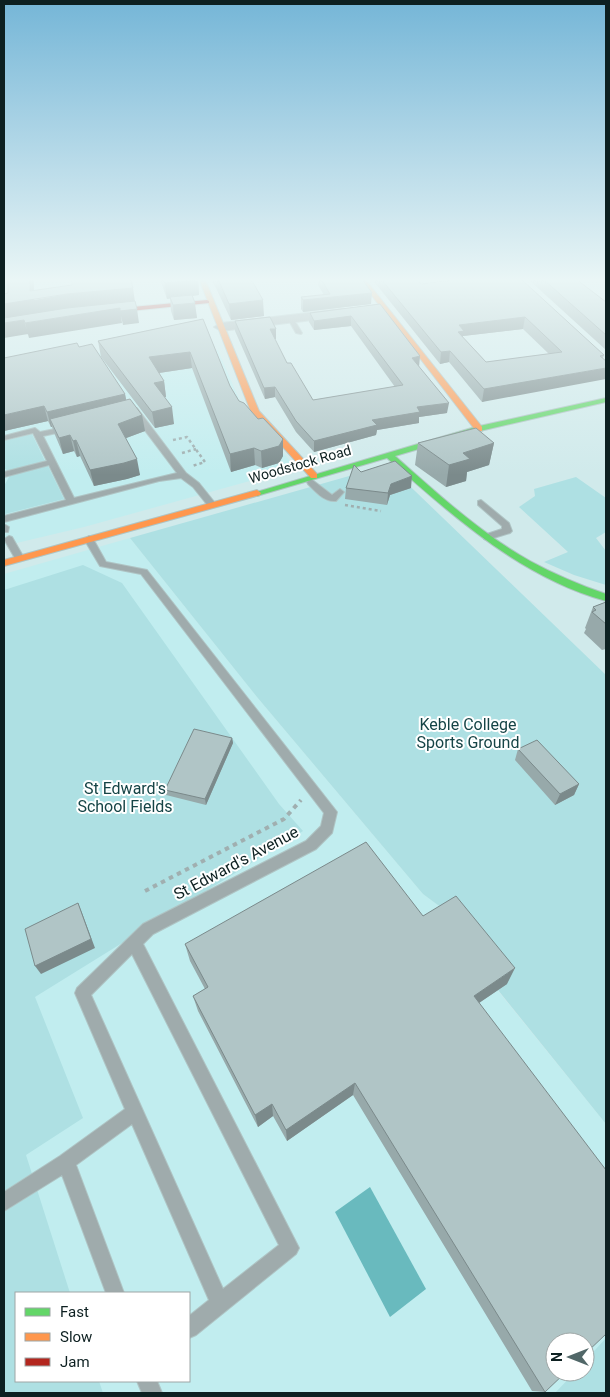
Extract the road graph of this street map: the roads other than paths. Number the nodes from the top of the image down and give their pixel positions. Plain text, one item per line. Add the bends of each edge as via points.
1 (227, 344) edge
2 (413, 344) edge
3 (606, 400) edge
4 (125, 414) edge
5 (77, 426) edge
6 (478, 429) junction
7 (38, 435) junction
8 (4, 438) edge
9 (389, 455) junction
10 (52, 462) junction
11 (181, 472) junction
12 (4, 474) edge
13 (312, 479) junction
14 (4, 480) edge
15 (340, 492) dead end
16 (71, 501) junction
17 (481, 503) dead end
18 (212, 505) junction
19 (4, 518) edge
20 (6, 532) edge
21 (486, 538) junction
22 (89, 539) junction
23 (19, 558) junction
24 (4, 563) edge
25 (606, 598) edge
26 (134, 942) junction
27 (135, 1112) junction
28 (66, 1162) junction
29 (4, 1202) edge
30 (115, 1292) edge
31 (220, 1304) junction
32 (190, 1327) edge

1 - 13 street via 255,412
2 - 6 street
3 - 6 street, Woodstock Road
4 - 11 lane via 132,408
5 - 7 lane
6 - 9 street, Woodstock Road
7 - 8 lane via 36,430
7 - 10 lane
9 - 13 street, Woodstock Road
9 - 21 street
10 - 12 lane
10 - 16 lane
11 - 16 lane
11 - 18 lane
12 - 14 lane
13 - 15 lane via 324,495 333,500
13 - 18 street, Woodstock Road
16 - 19 lane
17 - 21 lane via 506,525 507,531
18 - 22 street, Woodstock Road
20 - 23 lane
21 - 25 street via 524,564
22 - 23 street, Woodstock Road
22 - 26 lane, St Edward's Avenue via 103,564 144,572 331,812 326,829 311,845 148,930
23 - 24 street, Woodstock Road
26 - 27 lane, St Edward's Avenue via 82,993
26 - 31 lane via 290,1248
27 - 28 lane
27 - 31 lane
28 - 29 lane
28 - 30 lane
31 - 32 lane

